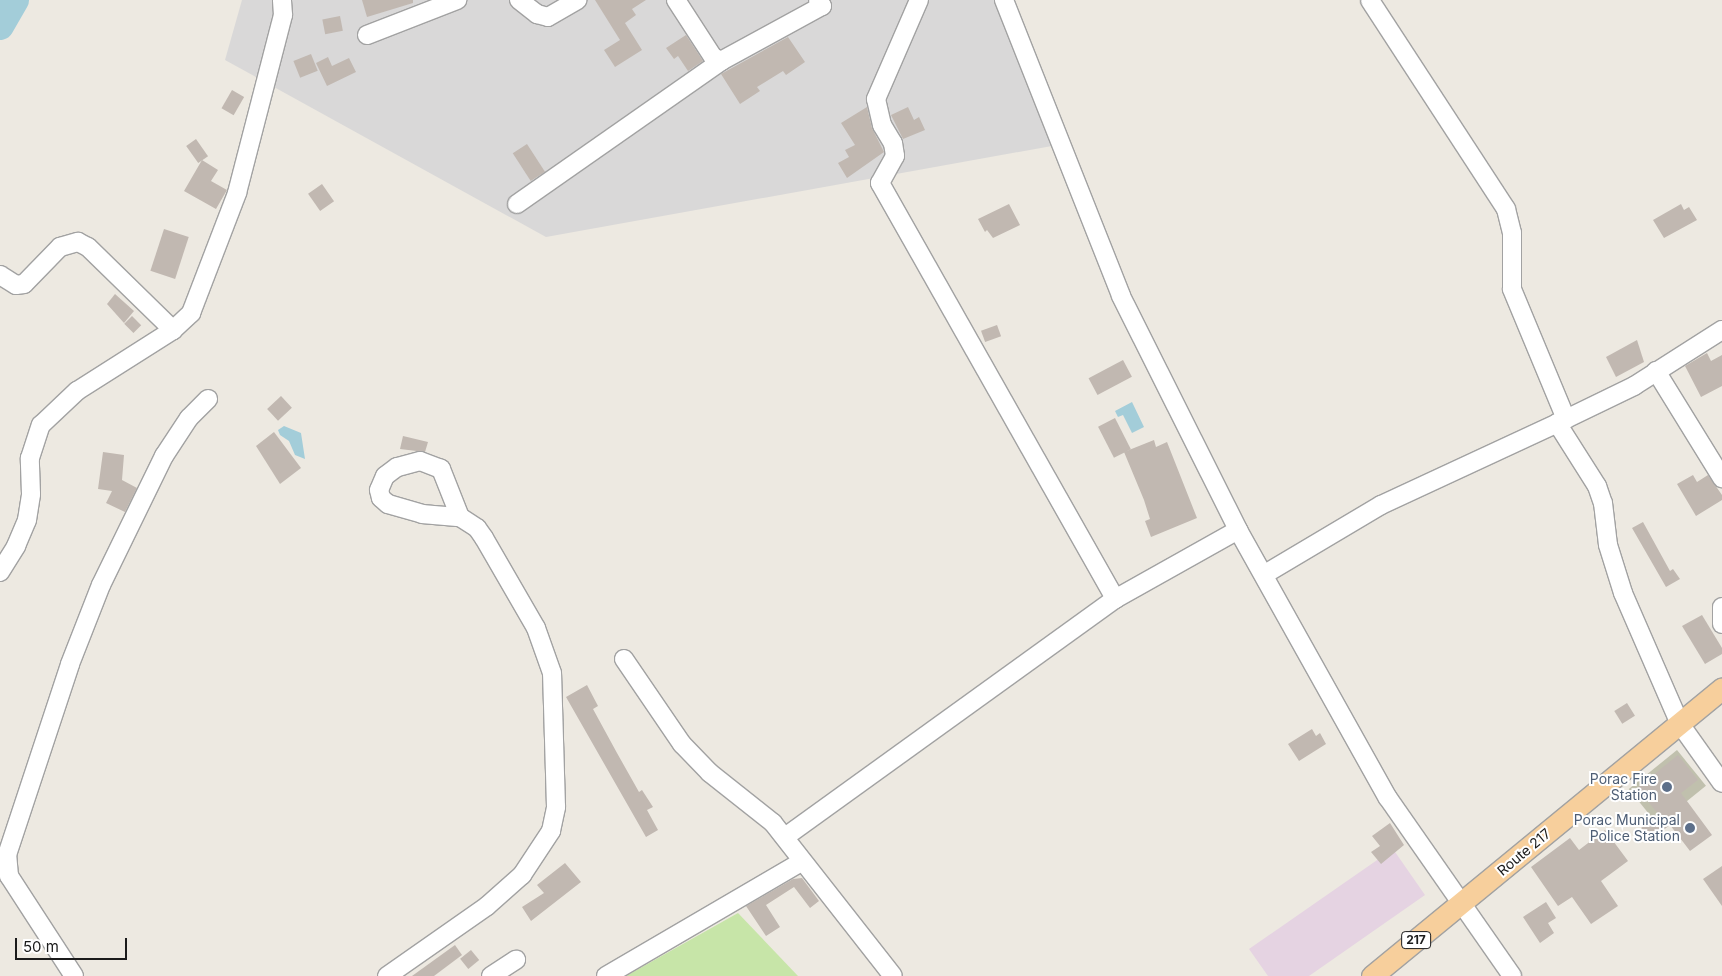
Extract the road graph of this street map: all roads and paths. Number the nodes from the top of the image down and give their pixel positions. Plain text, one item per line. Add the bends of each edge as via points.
1 (282, 0) edge
2 (457, 0) edge
3 (520, 0) edge
4 (578, 0) edge
5 (676, 0) edge
6 (818, 0) edge
7 (919, 0) edge
8 (1004, 0) edge
9 (1370, 0) edge
10 (367, 36) dead end
11 (721, 61) junction
12 (517, 204) dead end
13 (0, 275) edge
14 (173, 330) junction
15 (1722, 330) edge
16 (1656, 371) junction
17 (208, 399) dead end
18 (1562, 421) junction
19 (1722, 478) edge
20 (460, 516) dead end
21 (1238, 530) junction
22 (0, 572) edge
23 (1265, 574) junction
24 (1115, 599) junction
25 (1722, 607) edge
26 (1722, 624) edge
27 (624, 659) dead end
28 (1722, 689) edge
29 (1680, 724) junction
30 (1722, 783) edge
31 (785, 837) junction
32 (801, 862) junction
33 (1461, 905) junction
34 (516, 960) dead end
35 (74, 976) edge
36 (387, 976) edge
37 (491, 976) edge
38 (606, 976) edge
39 (893, 976) edge
40 (1372, 976) edge
41 (1512, 976) edge

1 - 14 street via 283,15 237,193 191,313
2 - 10 street
3 - 4 street via 537,14 548,17
5 - 11 street via 713,57
6 - 11 street via 822,6
7 - 24 street via 876,99 882,125 893,143 895,156 880,183
8 - 21 street via 1121,296
9 - 18 street via 1506,209 1512,233 1512,289
11 - 12 street
13 - 14 street via 16,285 24,284 60,247 78,242 88,247
14 - 22 street via 78,391 41,425 30,458 31,494 27,520
15 - 16 street
16 - 18 street via 1634,386
16 - 19 street
17 - 35 street via 189,418 164,456 101,585 70,664 7,855 9,876
18 - 23 street via 1381,505
18 - 29 street via 1597,486 1603,503 1608,545 1622,593
20 - 36 street via 477,528 484,538 536,628 552,673 556,808 551,831 522,875 472,916
21 - 23 street
21 - 24 street
23 - 33 street via 1310,664 1388,798
24 - 31 street
25 - 26 street
27 - 31 street via 682,744 710,773 758,809
28 - 29 main road, Route 217 / 217
29 - 30 street
29 - 33 main road, Route 217 / 217
31 - 32 street
32 - 38 street
32 - 39 street
33 - 40 main road, Route 217 / 217
33 - 41 street
34 - 37 street

